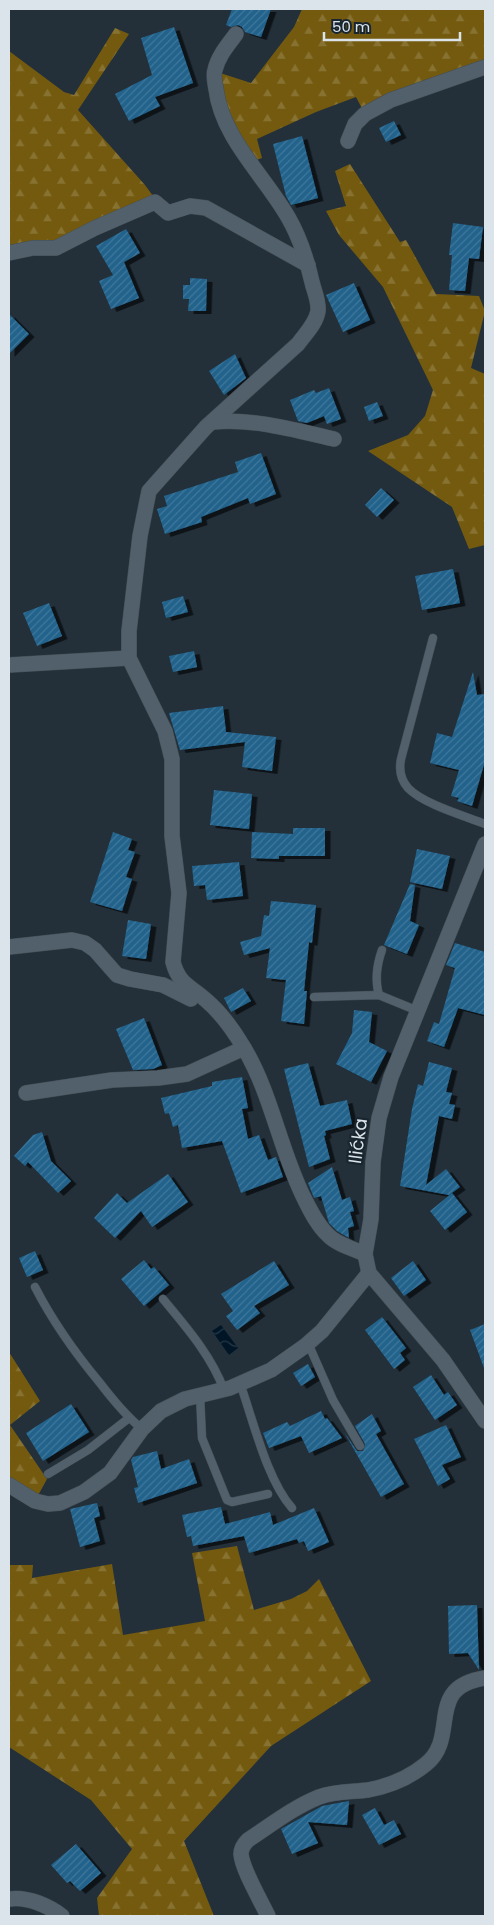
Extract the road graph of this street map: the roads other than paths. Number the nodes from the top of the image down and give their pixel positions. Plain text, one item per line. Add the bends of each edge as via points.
1 (236, 34) dead end
2 (485, 67) edge
3 (348, 141) dead end
4 (9, 252) edge
5 (308, 264) junction
6 (213, 422) junction
7 (334, 439) dead end
8 (433, 638) dead end
9 (129, 658) junction
10 (9, 665) edge
11 (485, 824) edge
12 (485, 844) edge
13 (9, 947) edge
14 (382, 950) dead end
15 (379, 995) junction
16 (314, 997) dead end
17 (418, 1011) junction
18 (225, 1019) junction
19 (244, 1048) junction
20 (26, 1093) dead end
21 (365, 1254) junction
22 (369, 1273) junction
23 (36, 1287) dead end
24 (163, 1299) dead end
25 (308, 1343) junction
26 (240, 1384) junction
27 (224, 1390) junction
28 (200, 1395) junction
29 (128, 1418) junction
30 (485, 1421) edge
31 (142, 1429) junction
32 (360, 1446) dead end
33 (48, 1474) dead end
34 (9, 1485) edge
35 (268, 1494) dead end
36 (292, 1508) dead end
37 (485, 1678) edge
38 (9, 1899) edge
39 (62, 1916) edge
40 (268, 1916) edge

1 - 5 street via 219,57 214,71 223,118 234,140 290,220
2 - 3 street via 391,100 365,114 355,124
4 - 5 street via 56,248 155,202 168,213 190,206 206,208
5 - 6 street via 318,312 310,328 298,344
6 - 7 street via 262,424
6 - 9 street via 149,491 133,591
8 - 11 lane via 401,759 401,774 414,793
9 - 10 street
9 - 18 street via 165,731 172,759 172,836 179,893 173,962 183,984
12 - 17 street, Ilićka
13 - 18 street via 72,940 85,943 116,975 163,985
14 - 15 lane via 378,961
15 - 16 lane
15 - 17 lane
17 - 21 street, Ilićka via 390,1077 379,1118
18 - 19 street
19 - 20 street via 187,1074 112,1080
19 - 21 street via 255,1068 301,1191 315,1218 328,1236
21 - 22 street, Ilićka
22 - 25 street via 322,1331
22 - 30 street, Ilićka via 443,1360
23 - 29 lane via 48,1312 76,1354
24 - 27 lane via 207,1356
25 - 26 street via 271,1370
25 - 32 lane
26 - 27 street
26 - 36 lane via 270,1471 283,1498
27 - 28 street
28 - 31 street via 161,1411
28 - 35 lane via 202,1438 227,1500 232,1502
29 - 31 lane
29 - 33 lane via 88,1450
31 - 34 street via 110,1473 84,1492 60,1503 35,1501
37 - 40 street via 473,1679 455,1690 446,1704 435,1754 408,1776 392,1785 320,1796 298,1807 242,1846 244,1866
38 - 39 street via 50,1907

